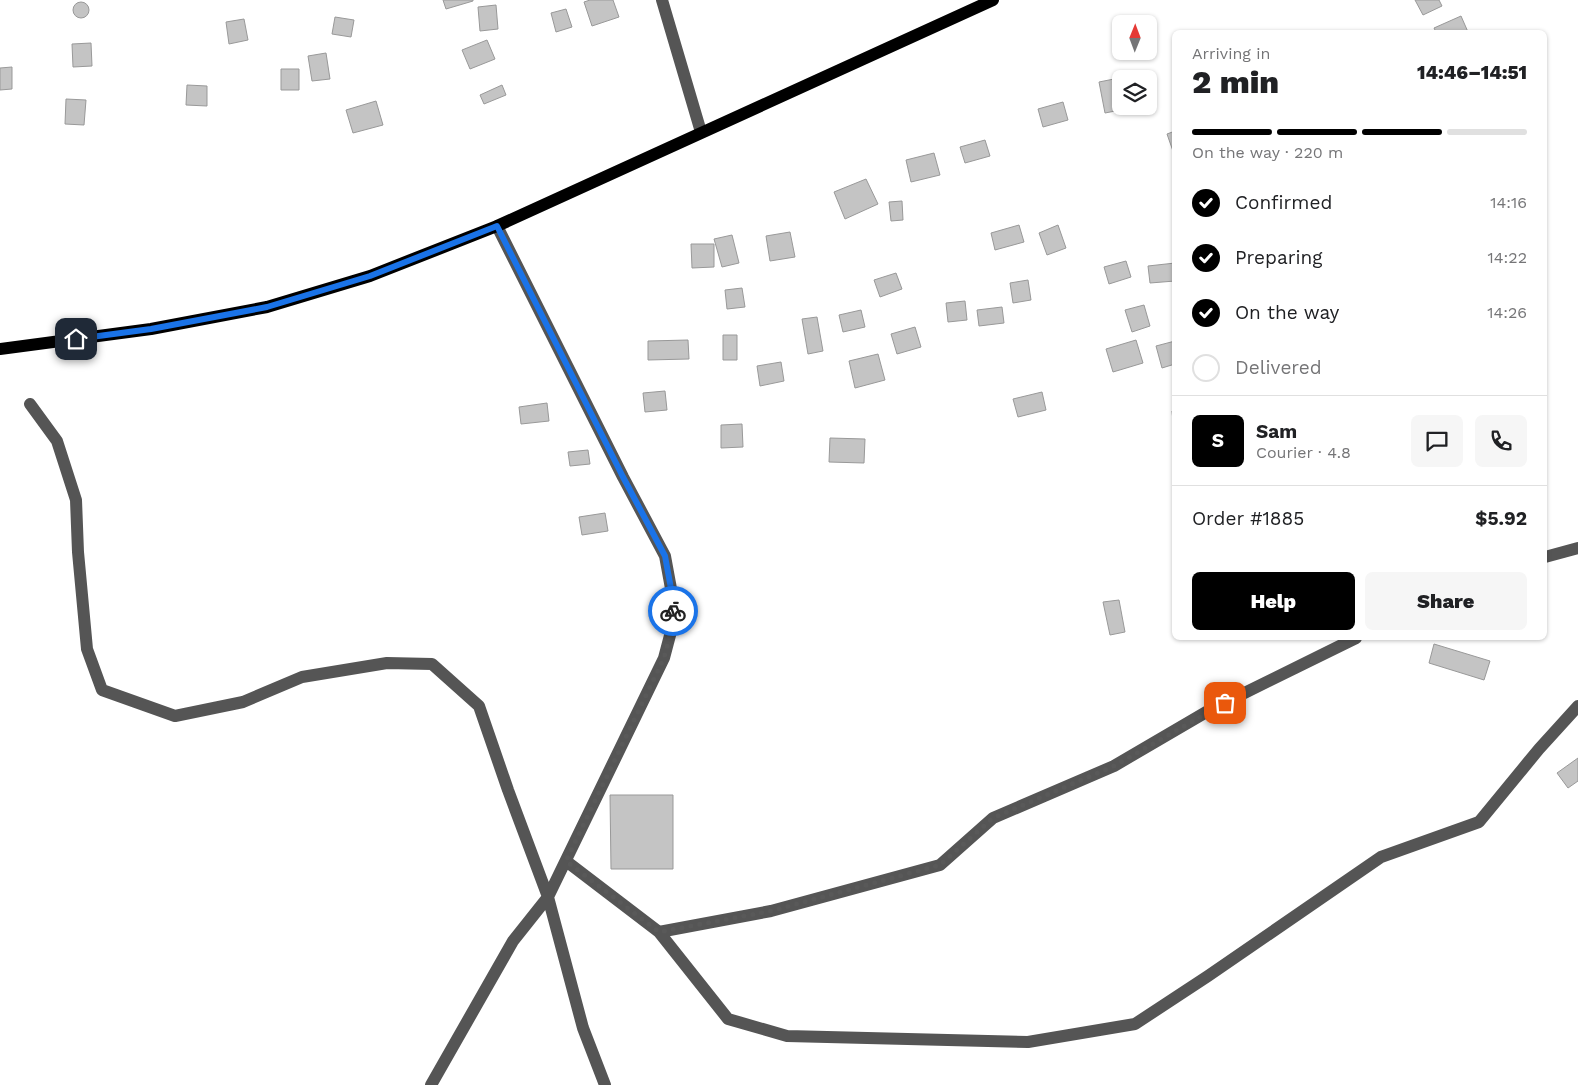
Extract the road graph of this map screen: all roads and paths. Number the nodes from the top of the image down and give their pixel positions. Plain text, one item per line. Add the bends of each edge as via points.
1 (662, 0) edge
2 (993, 0) edge
3 (701, 132) junction
4 (497, 226) junction
5 (0, 349) edge
6 (30, 404) dead end
7 (1578, 548) edge
8 (1547, 556) edge
9 (1352, 640) edge
10 (1578, 706) edge
11 (566, 861) junction
12 (548, 897) junction
13 (659, 932) junction
14 (431, 1085) edge
15 (605, 1085) edge

1 - 3 street
2 - 3 main road
3 - 4 main road
4 - 5 main road via 370,276 267,307 151,329
4 - 11 street via 665,556 672,594 673,624 664,658
6 - 12 street via 57,441 76,500 87,649 102,690 175,716 243,702 302,678 387,663 432,664 479,706
7 - 8 street
9 - 13 street via 1208,711 1114,766 993,818 940,865 771,911
10 - 13 street via 1479,822 1381,857 1135,1024 1028,1042 787,1036 728,1019
11 - 12 street
11 - 13 street
12 - 14 street via 512,942
12 - 15 street via 583,1028

